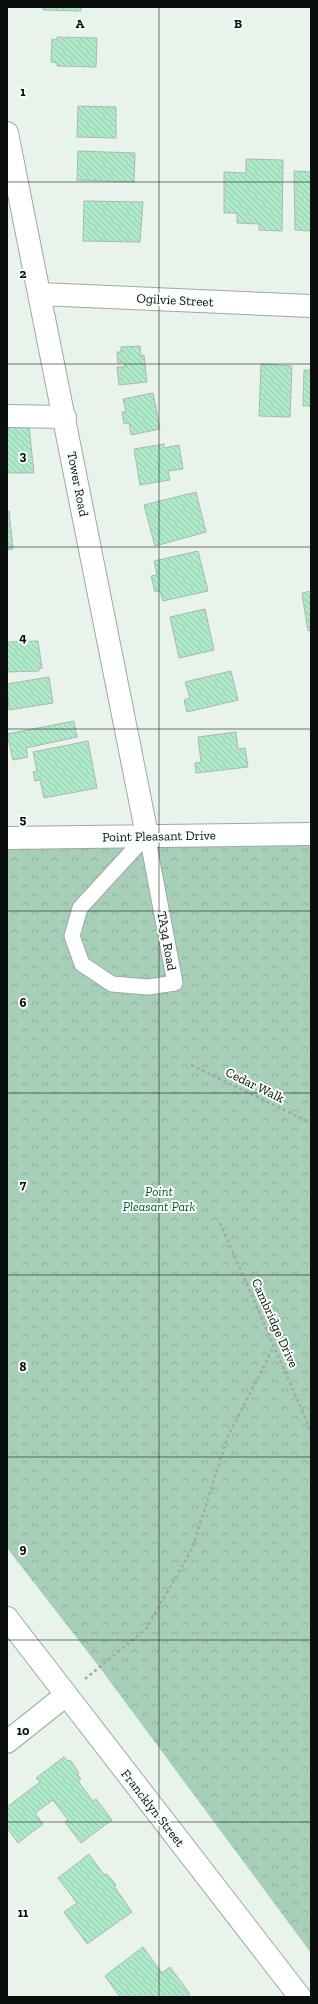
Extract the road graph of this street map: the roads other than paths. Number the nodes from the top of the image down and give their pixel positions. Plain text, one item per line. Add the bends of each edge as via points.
1 (7, 133) edge
2 (40, 294) junction
3 (311, 306) edge
4 (7, 416) edge
5 (65, 417) junction
6 (311, 834) edge
7 (148, 835) junction
8 (7, 838) edge
9 (7, 1618) edge
10 (66, 1695) junction
11 (7, 1742) edge
12 (300, 1997) edge

1 - 2 street, Tower Road
2 - 3 street, Ogilvie Street
2 - 5 street, Tower Road
4 - 5 street
5 - 7 street, Tower Road
6 - 7 street, Point Pleasant Drive
7 - 7 lane, TA34 Road via 175,983 148,987 112,984 82,964 72,936 80,908
7 - 8 street, Point Pleasant Drive
9 - 10 street, Francklyn Street
10 - 11 street
10 - 12 street, Francklyn Street

